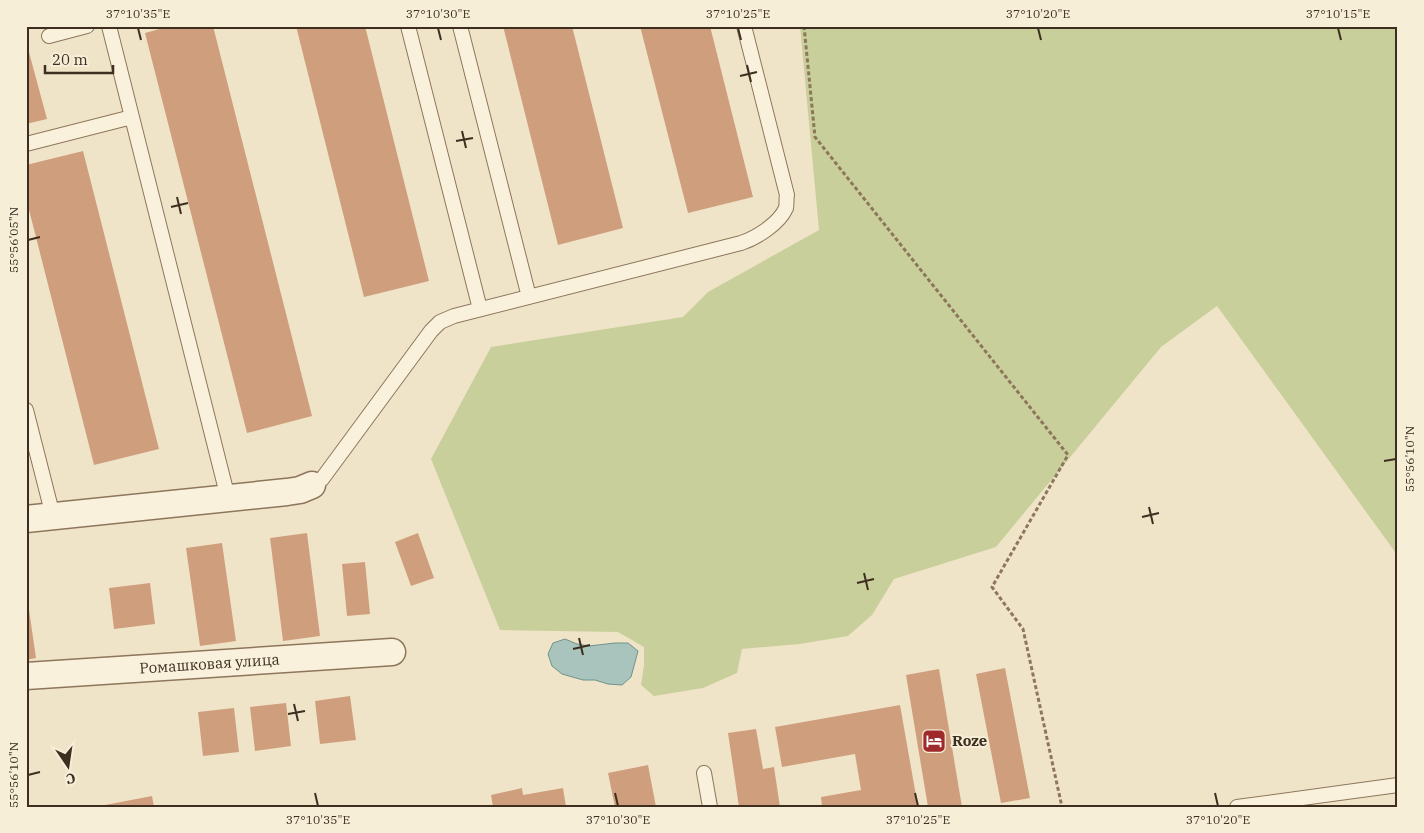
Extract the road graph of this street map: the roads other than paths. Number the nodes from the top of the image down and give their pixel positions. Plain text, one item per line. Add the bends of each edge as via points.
1 (87, 26) edge
2 (109, 26) edge
3 (408, 26) edge
4 (460, 26) edge
5 (744, 26) edge
6 (50, 36) dead end
7 (132, 117) junction
8 (26, 144) edge
9 (529, 297) junction
10 (480, 309) junction
11 (26, 410) edge
12 (312, 485) joint
13 (228, 498) junction
14 (53, 516) junction
15 (26, 519) edge
16 (392, 652) dead end
17 (26, 676) edge
18 (704, 773) dead end
19 (1398, 785) edge
20 (710, 807) edge
21 (1237, 807) edge

1 - 6 lane
2 - 7 lane
3 - 10 lane
4 - 9 lane
5 - 9 lane via 787,195 786,207 780,217 755,238 741,243
7 - 8 lane
7 - 13 lane
9 - 10 lane
10 - 12 lane via 440,322 431,331 322,479
11 - 14 lane
12 - 13 street via 300,490
13 - 14 street
14 - 15 street
16 - 17 street, Ромашковая улица
18 - 20 lane
19 - 21 lane

